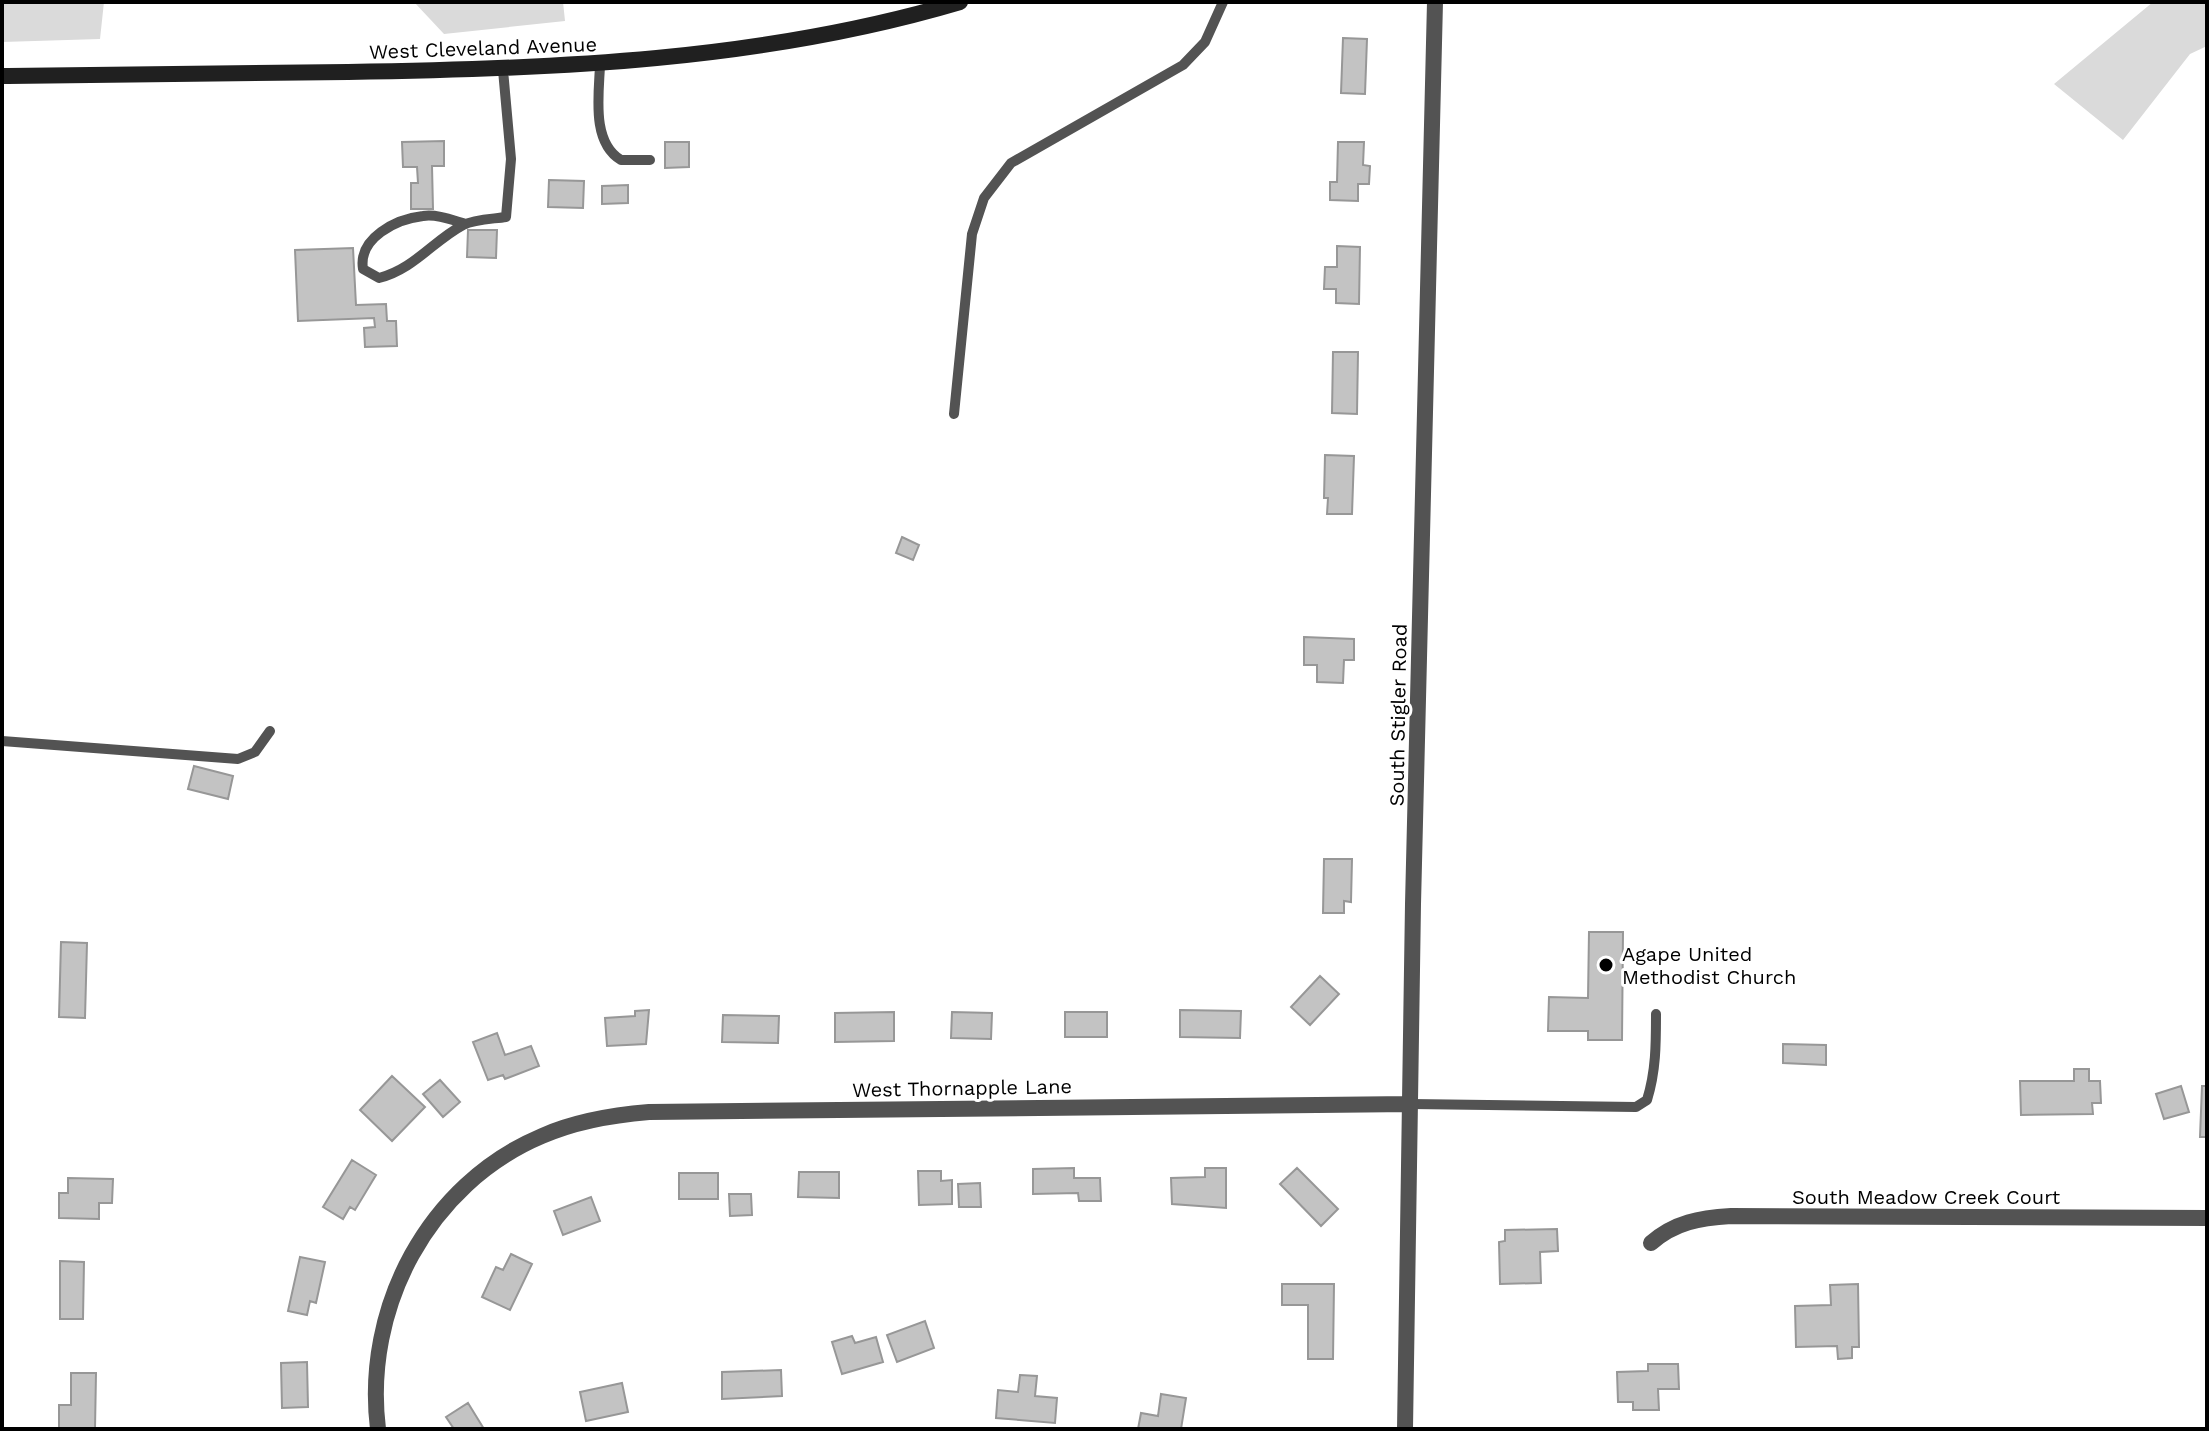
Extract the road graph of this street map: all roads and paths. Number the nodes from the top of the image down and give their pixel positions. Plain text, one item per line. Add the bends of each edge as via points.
1 (960, 2) edge
2 (1223, 2) edge
3 (1435, 2) edge
4 (600, 65) junction
5 (503, 70) junction
6 (2, 76) edge
7 (650, 160) dead end
8 (466, 224) junction
9 (954, 414) dead end
10 (270, 731) dead end
11 (2, 741) edge
12 (1656, 1014) dead end
13 (1411, 1104) junction
14 (2207, 1218) edge
15 (1651, 1243) dead end
16 (378, 1429) edge
17 (1405, 1429) edge

1 - 4 main road, West Cleveland Avenue via 820,35
2 - 9 lane via 1205,42 1183,65 1011,163 984,198 972,234
3 - 13 street, South Stigler Road
4 - 5 main road, West Cleveland Avenue
4 - 7 lane via 600,118 608,148 621,160
5 - 6 main road, West Cleveland Avenue
5 - 8 lane via 510,145 506,217
8 - 8 lane via 393,275 379,278 363,269 367,245 396,222 425,215
10 - 11 lane via 255,752 238,759
12 - 13 lane via 1652,1085 1647,1100 1636,1107
13 - 16 street, West Thornapple Lane via 649,1112 580,1122 519,1148 482,1173 444,1207 405,1265 387,1309 378,1354
13 - 17 street, South Stigler Road
14 - 15 street, South Meadow Creek Court via 1731,1216 1692,1220

